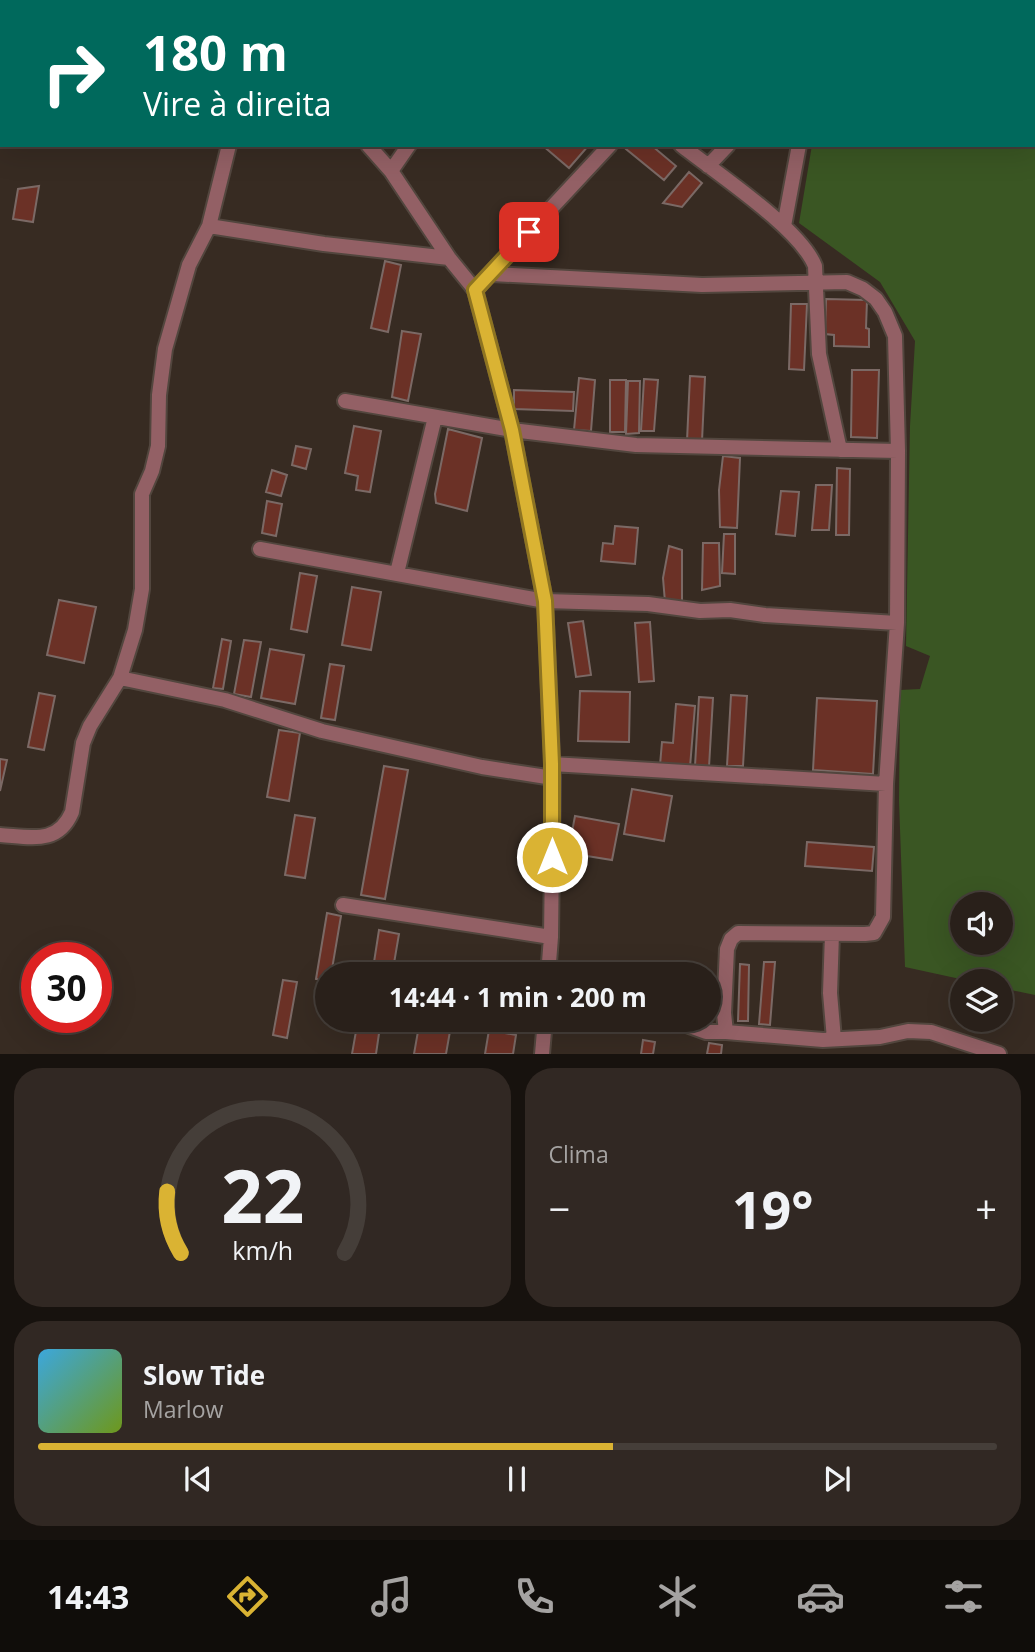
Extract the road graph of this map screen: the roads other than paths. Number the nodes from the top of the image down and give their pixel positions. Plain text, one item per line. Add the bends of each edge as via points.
1 (229, 147) edge
2 (370, 147) edge
3 (408, 147) edge
4 (608, 147) edge
5 (684, 147) edge
6 (726, 147) edge
7 (799, 147) edge
8 (708, 166) junction
9 (391, 171) junction
10 (209, 226) junction
11 (784, 226) junction
12 (449, 258) junction
13 (492, 274) junction
14 (816, 283) junction
15 (475, 290) junction
16 (345, 401) dead end
17 (435, 417) junction
18 (512, 430) junction
19 (840, 450) junction
20 (898, 451) junction
21 (260, 549) dead end
22 (397, 573) junction
23 (545, 601) junction
24 (897, 623) junction
25 (120, 678) junction
26 (553, 771) junction
27 (886, 785) junction
28 (0, 835) edge
29 (343, 905) dead end
30 (832, 934) junction
31 (551, 936) junction
32 (549, 962) edge
33 (544, 1032) edge
34 (721, 1032) edge
35 (726, 1032) junction
36 (834, 1040) junction
37 (542, 1054) edge
38 (999, 1054) edge

1 - 10 street
2 - 9 street
3 - 9 street
4 - 13 street
5 - 8 street
6 - 8 street
7 - 11 street
8 - 11 street
9 - 12 street
10 - 12 street
10 - 25 street via 190,265 165,349 158,446 142,494 142,589
11 - 14 street via 810,254
12 - 15 street
13 - 14 street via 702,285
13 - 15 street
14 - 19 street via 819,354
14 - 20 street via 846,282 863,289 885,312 895,336
15 - 18 street
16 - 17 street
17 - 18 street
17 - 22 street
18 - 19 street via 636,445
18 - 23 street
19 - 20 street
20 - 24 street
21 - 22 street
22 - 23 street
23 - 24 street
23 - 26 street
24 - 27 street
25 - 26 street via 225,700 322,730 482,767
25 - 28 street via 83,743 72,812 62,830 46,836
26 - 27 street
26 - 31 street
27 - 30 street via 883,917 874,933
29 - 31 street
30 - 35 street via 751,932 731,939
30 - 36 street
31 - 32 street
33 - 37 street
34 - 35 street
35 - 36 street
36 - 38 street via 931,1032

